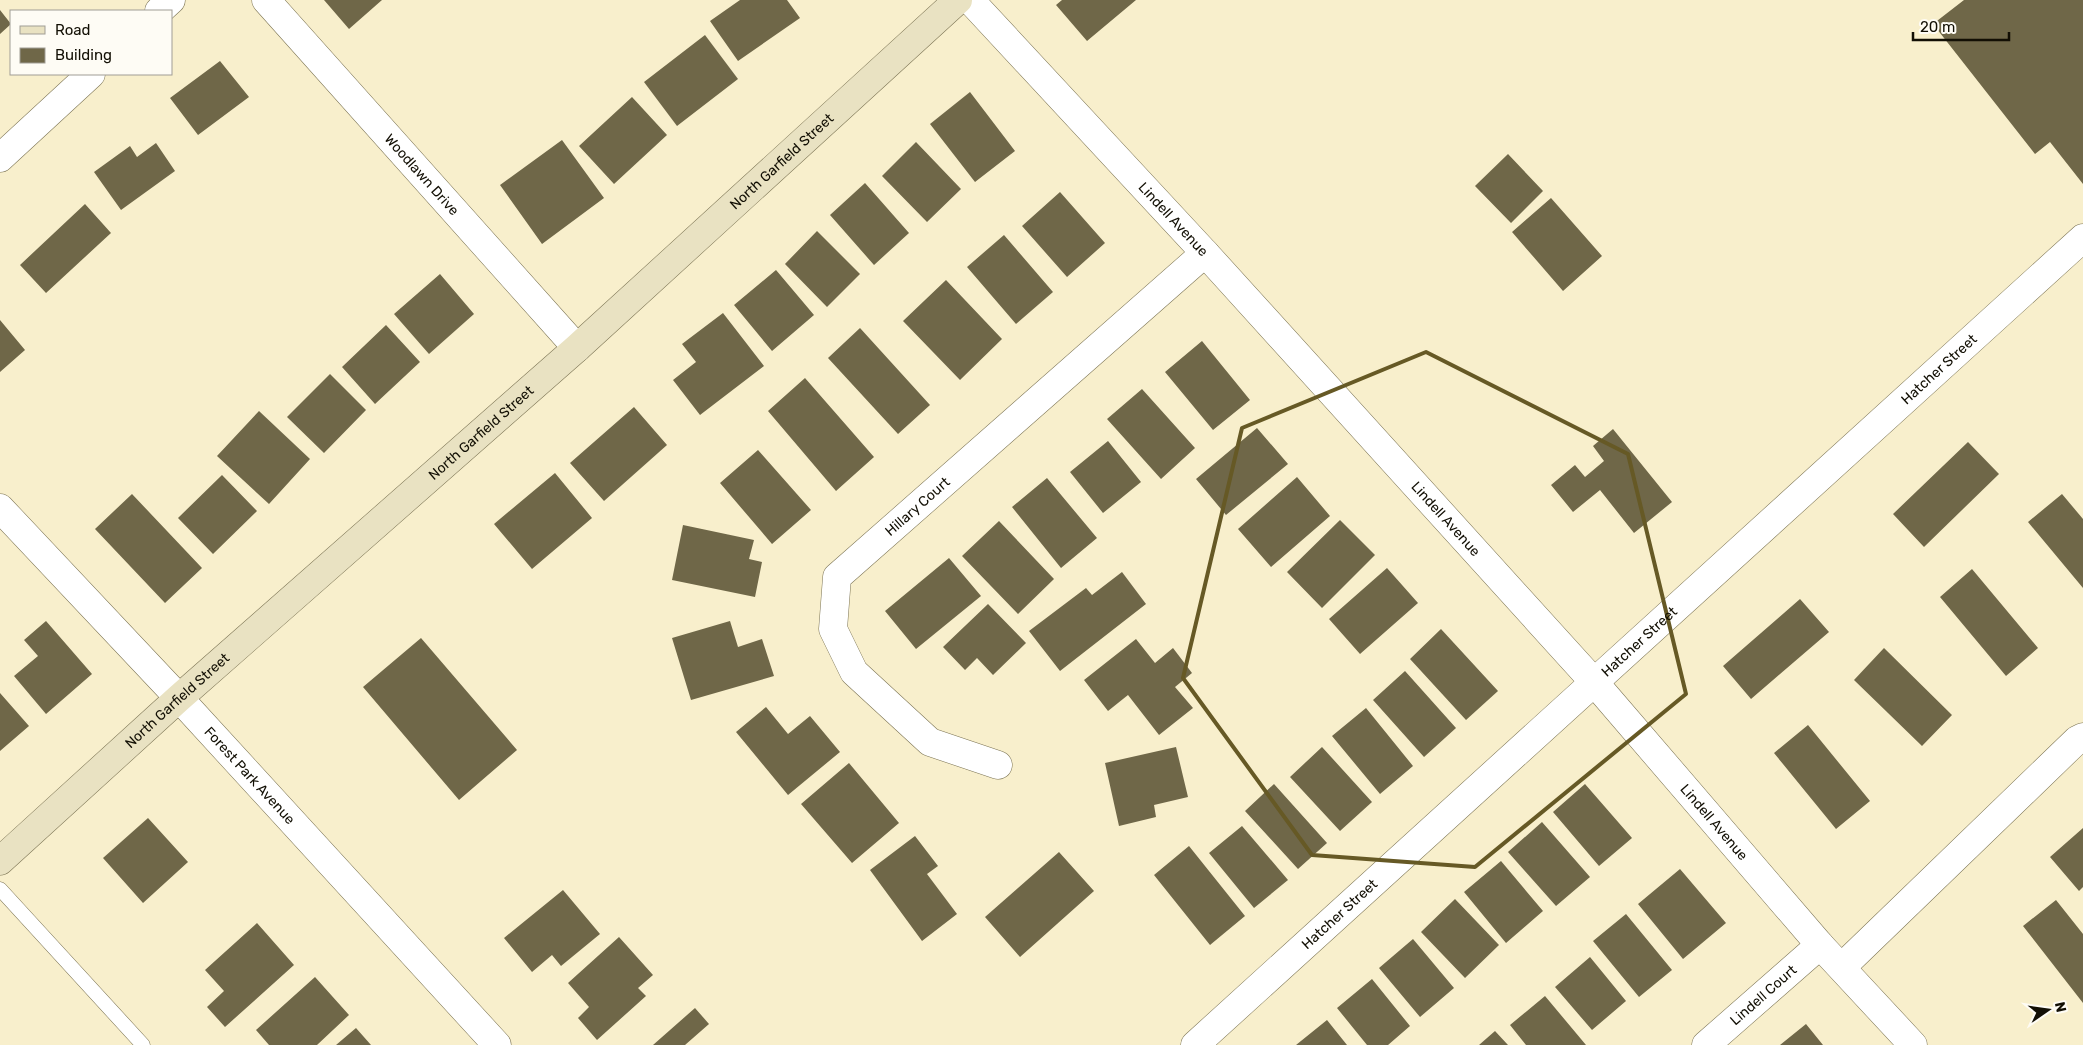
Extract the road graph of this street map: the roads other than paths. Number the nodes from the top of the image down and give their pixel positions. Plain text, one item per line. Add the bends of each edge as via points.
1 (171, 0) edge
2 (266, 0) edge
3 (958, 0) edge
4 (970, 0) edge
5 (160, 10) edge
6 (90, 75) edge
7 (0, 158) edge
8 (2083, 238) edge
9 (1206, 253) junction
10 (578, 348) junction
11 (0, 508) edge
12 (1594, 682) junction
13 (179, 698) junction
14 (2083, 737) edge
15 (998, 765) dead end
16 (0, 861) edge
17 (0, 888) edge
18 (1820, 945) junction
19 (1842, 968) junction
20 (143, 1045) edge
21 (497, 1045) edge
22 (1195, 1045) edge
23 (1706, 1045) edge
24 (1914, 1045) edge

1 - 5 street
2 - 10 street, Woodlawn Drive
3 - 10 street, North Garfield Street
4 - 9 street, Lindell Avenue
6 - 7 street
8 - 12 street, Hatcher Street
9 - 12 street, Lindell Avenue
9 - 15 street, Hillary Court via 837,577 833,629 854,672 930,742
10 - 13 street, North Garfield Street
11 - 13 street, Forest Park Avenue
12 - 18 street, Lindell Avenue
12 - 22 street, Hatcher Street
13 - 16 street, North Garfield Street
13 - 21 street, Forest Park Avenue
14 - 19 street
17 - 20 lane
18 - 19 street, Lindell Avenue
18 - 23 street, Lindell Court
19 - 24 street, Lindell Avenue

